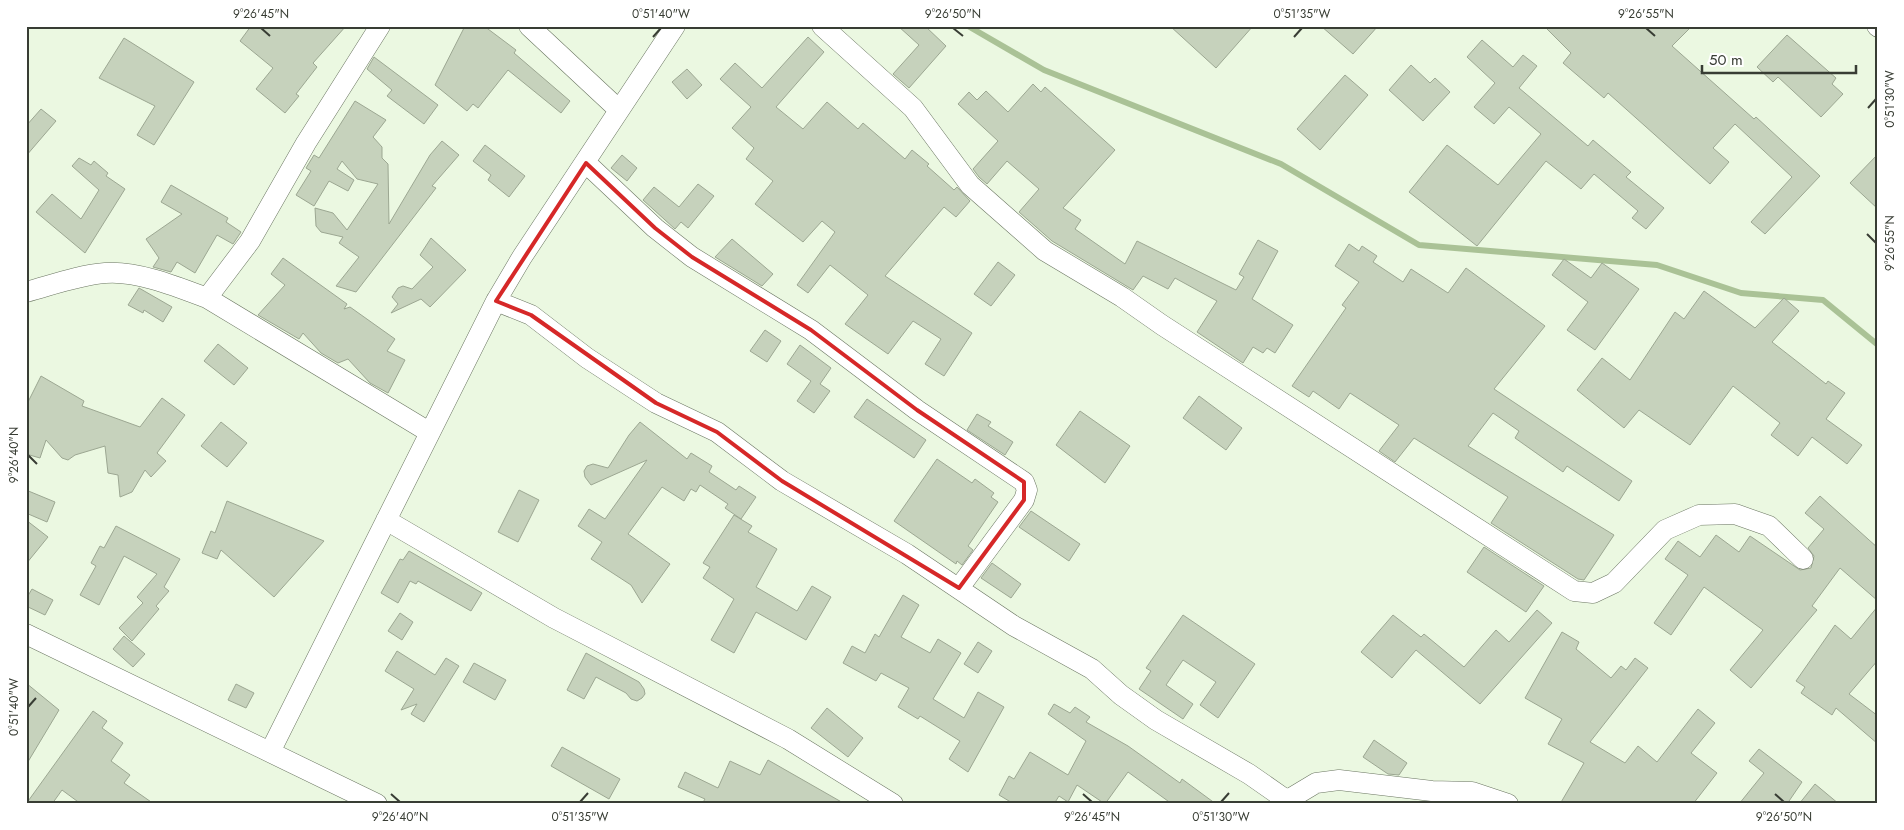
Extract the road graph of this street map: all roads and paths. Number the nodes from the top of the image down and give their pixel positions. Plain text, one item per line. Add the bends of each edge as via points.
1 (380, 26) edge
2 (528, 26) edge
3 (675, 26) edge
4 (822, 26) edge
5 (618, 109) junction
6 (586, 163) junction
7 (26, 292) edge
8 (206, 298) junction
9 (496, 300) junction
10 (429, 432) junction
11 (386, 520) junction
12 (1803, 559) dead end
13 (958, 588) junction
14 (26, 634) edge
15 (270, 752) junction
16 (342, 796) edge
17 (1287, 802) edge
18 (377, 804) edge
19 (893, 804) edge
20 (1508, 804) edge

1 - 8 street via 306,143 250,241
2 - 5 street
3 - 5 street
4 - 12 street via 913,108 970,185 1045,251 1122,297 1574,591 1593,593 1614,583 1665,530 1699,514 1735,514 1768,526
5 - 6 street
6 - 9 street
6 - 13 street via 655,228 692,257 811,330 917,410 1024,482 1027,490 1024,500
7 - 8 street via 106,272 140,277
8 - 10 street
9 - 10 street
9 - 13 street via 531,316 656,403 717,432 782,481 907,554
10 - 11 street
11 - 15 street
11 - 19 street via 554,618 788,739
13 - 17 street via 1014,626 1092,670 1156,720 1249,774
14 - 15 street
15 - 16 street
16 - 18 street
17 - 20 street via 1316,783 1339,780 1432,791 1472,792

